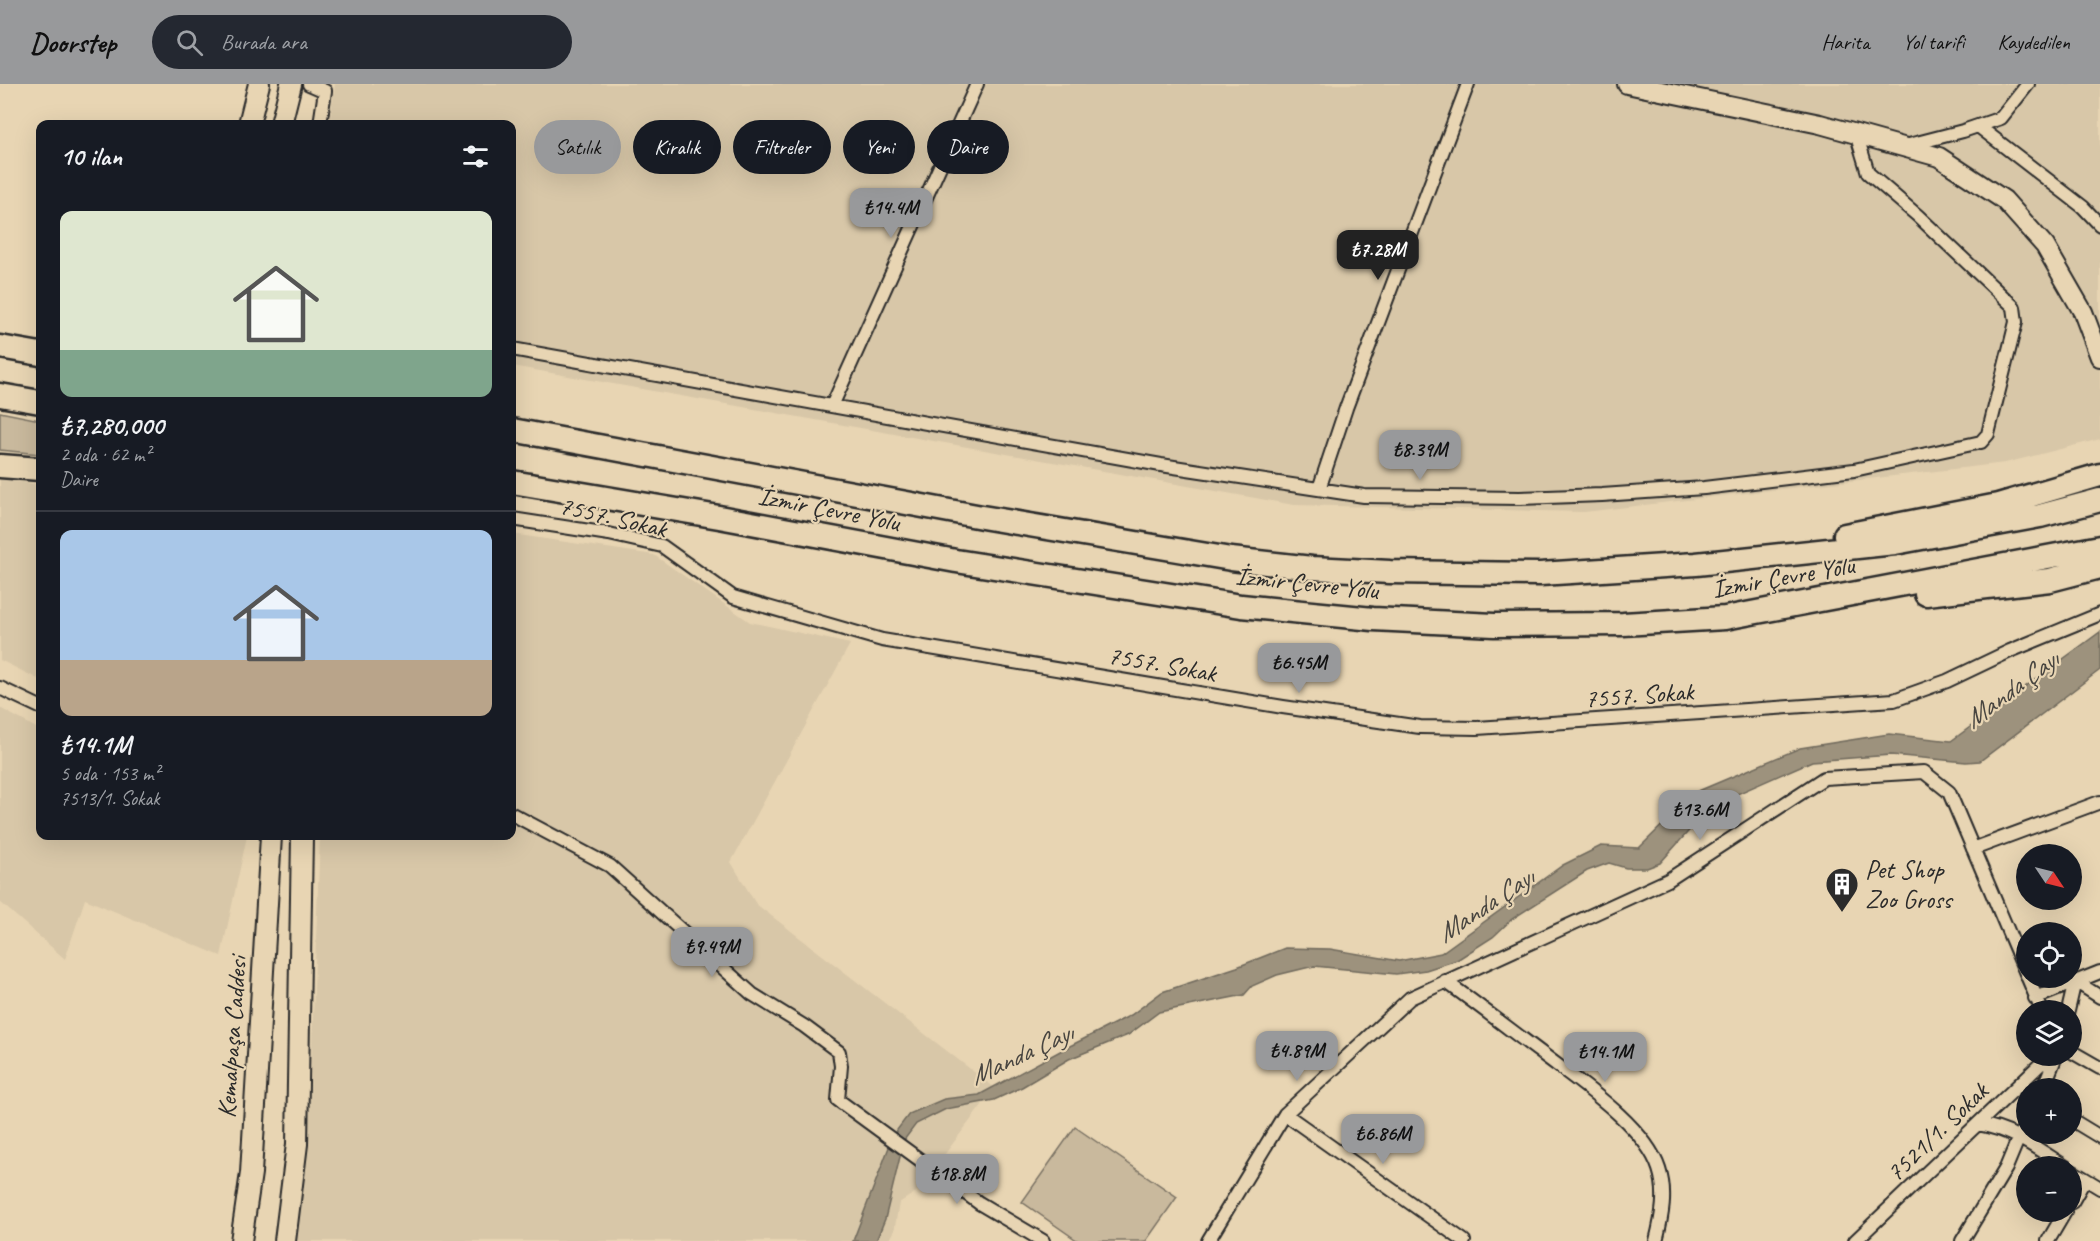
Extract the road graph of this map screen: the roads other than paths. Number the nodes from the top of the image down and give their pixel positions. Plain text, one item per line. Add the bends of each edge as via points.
1 (259, 84) edge
2 (291, 84) edge
3 (309, 84) edge
4 (977, 84) edge
5 (1468, 84) edge
6 (1627, 84) edge
7 (2028, 84) edge
8 (250, 120) edge
9 (282, 120) edge
10 (321, 120) edge
11 (1978, 126) junction
12 (1856, 133) junction
13 (1904, 146) junction
14 (2100, 225) edge
15 (0, 347) edge
16 (516, 350) edge
17 (36, 353) edge
18 (2100, 357) edge
19 (0, 395) edge
20 (36, 401) edge
21 (832, 406) junction
22 (516, 431) edge
23 (0, 466) edge
24 (36, 469) edge
25 (2100, 475) edge
26 (516, 483) edge
27 (1319, 489) junction
28 (2100, 500) edge
29 (516, 520) edge
30 (2100, 547) edge
31 (1696, 564) junction
32 (2100, 567) edge
33 (2100, 614) edge
34 (1725, 618) junction
35 (0, 688) edge
36 (36, 705) edge
37 (2100, 802) edge
38 (516, 816) edge
39 (272, 840) edge
40 (302, 840) edge
41 (1973, 849) junction
42 (2100, 972) edge
43 (2082, 978) edge
44 (1445, 981) junction
45 (2082, 985) edge
46 (2059, 988) edge
47 (2100, 997) edge
48 (2035, 998) joint
49 (2082, 1058) edge
50 (2039, 1066) edge
51 (2100, 1068) edge
52 (1285, 1114) junction
53 (1978, 1124) junction
54 (2082, 1126) edge
55 (2016, 1136) edge
56 (2100, 1137) edge
57 (2016, 1144) edge
58 (2030, 1144) edge
59 (2049, 1156) edge
60 (2082, 1177) edge
61 (2085, 1179) junction
62 (2082, 1184) edge
63 (2100, 1188) edge
64 (2059, 1222) edge
65 (241, 1241) edge
66 (285, 1241) edge
67 (1043, 1241) edge
68 (1208, 1241) edge
69 (1464, 1241) edge
70 (1656, 1241) edge
71 (1855, 1241) edge
72 (1962, 1241) edge
73 (2048, 1241) edge

1 - 8 main road
2 - 9 main road
3 - 10 street via 325,91
4 - 21 street
5 - 27 street
6 - 12 main road
7 - 11 street via 2001,118
11 - 13 street
11 - 14 street via 2083,207
12 - 13 main road
12 - 27 street via 1868,173 2014,307 2016,322 1988,434 1981,442 1854,470 1704,488 1520,498 1364,496
13 - 18 main road via 1939,157 2004,200 2045,246 2083,312
15 - 17 highway
16 - 21 street
19 - 20 highway
21 - 27 street
22 - 31 highway, İzmir Çevre Yolu via 1231,559 1390,572 1540,574
23 - 24 highway
25 - 31 highway via 1998,505
26 - 34 highway, İzmir Çevre Yolu via 956,561 1241,606 1373,619 1494,625
28 - 31 highway, İzmir Çevre Yolu via 2040,516 1895,543
29 - 33 street, 7557. Sokak via 662,546 733,597 882,640 1420,727 1477,728 1894,700
30 - 34 highway, İzmir Çevre Yolu
32 - 34 highway via 2050,580
35 - 36 street
37 - 41 street
38 - 67 street via 610,866 752,994 840,1052 838,1100 979,1203
39 - 65 main road, Kemalpaşa Caddesi via 251,1173
40 - 66 main road via 297,1144
41 - 44 street via 1949,792 1924,772 1824,778 1668,880
41 - 48 street
42 - 43 street
44 - 52 street via 1410,998
44 - 70 street via 1602,1099 1647,1146 1663,1187 1663,1211
45 - 47 street
46 - 48 street
49 - 51 street
50 - 53 street, 7521/1. Sokak
52 - 68 street
52 - 69 street
53 - 55 street via 1999,1127
53 - 71 street, 7521/1. Sokak
54 - 56 street
57 - 72 street
58 - 59 street
60 - 61 street
61 - 62 street
61 - 63 street
64 - 73 street

